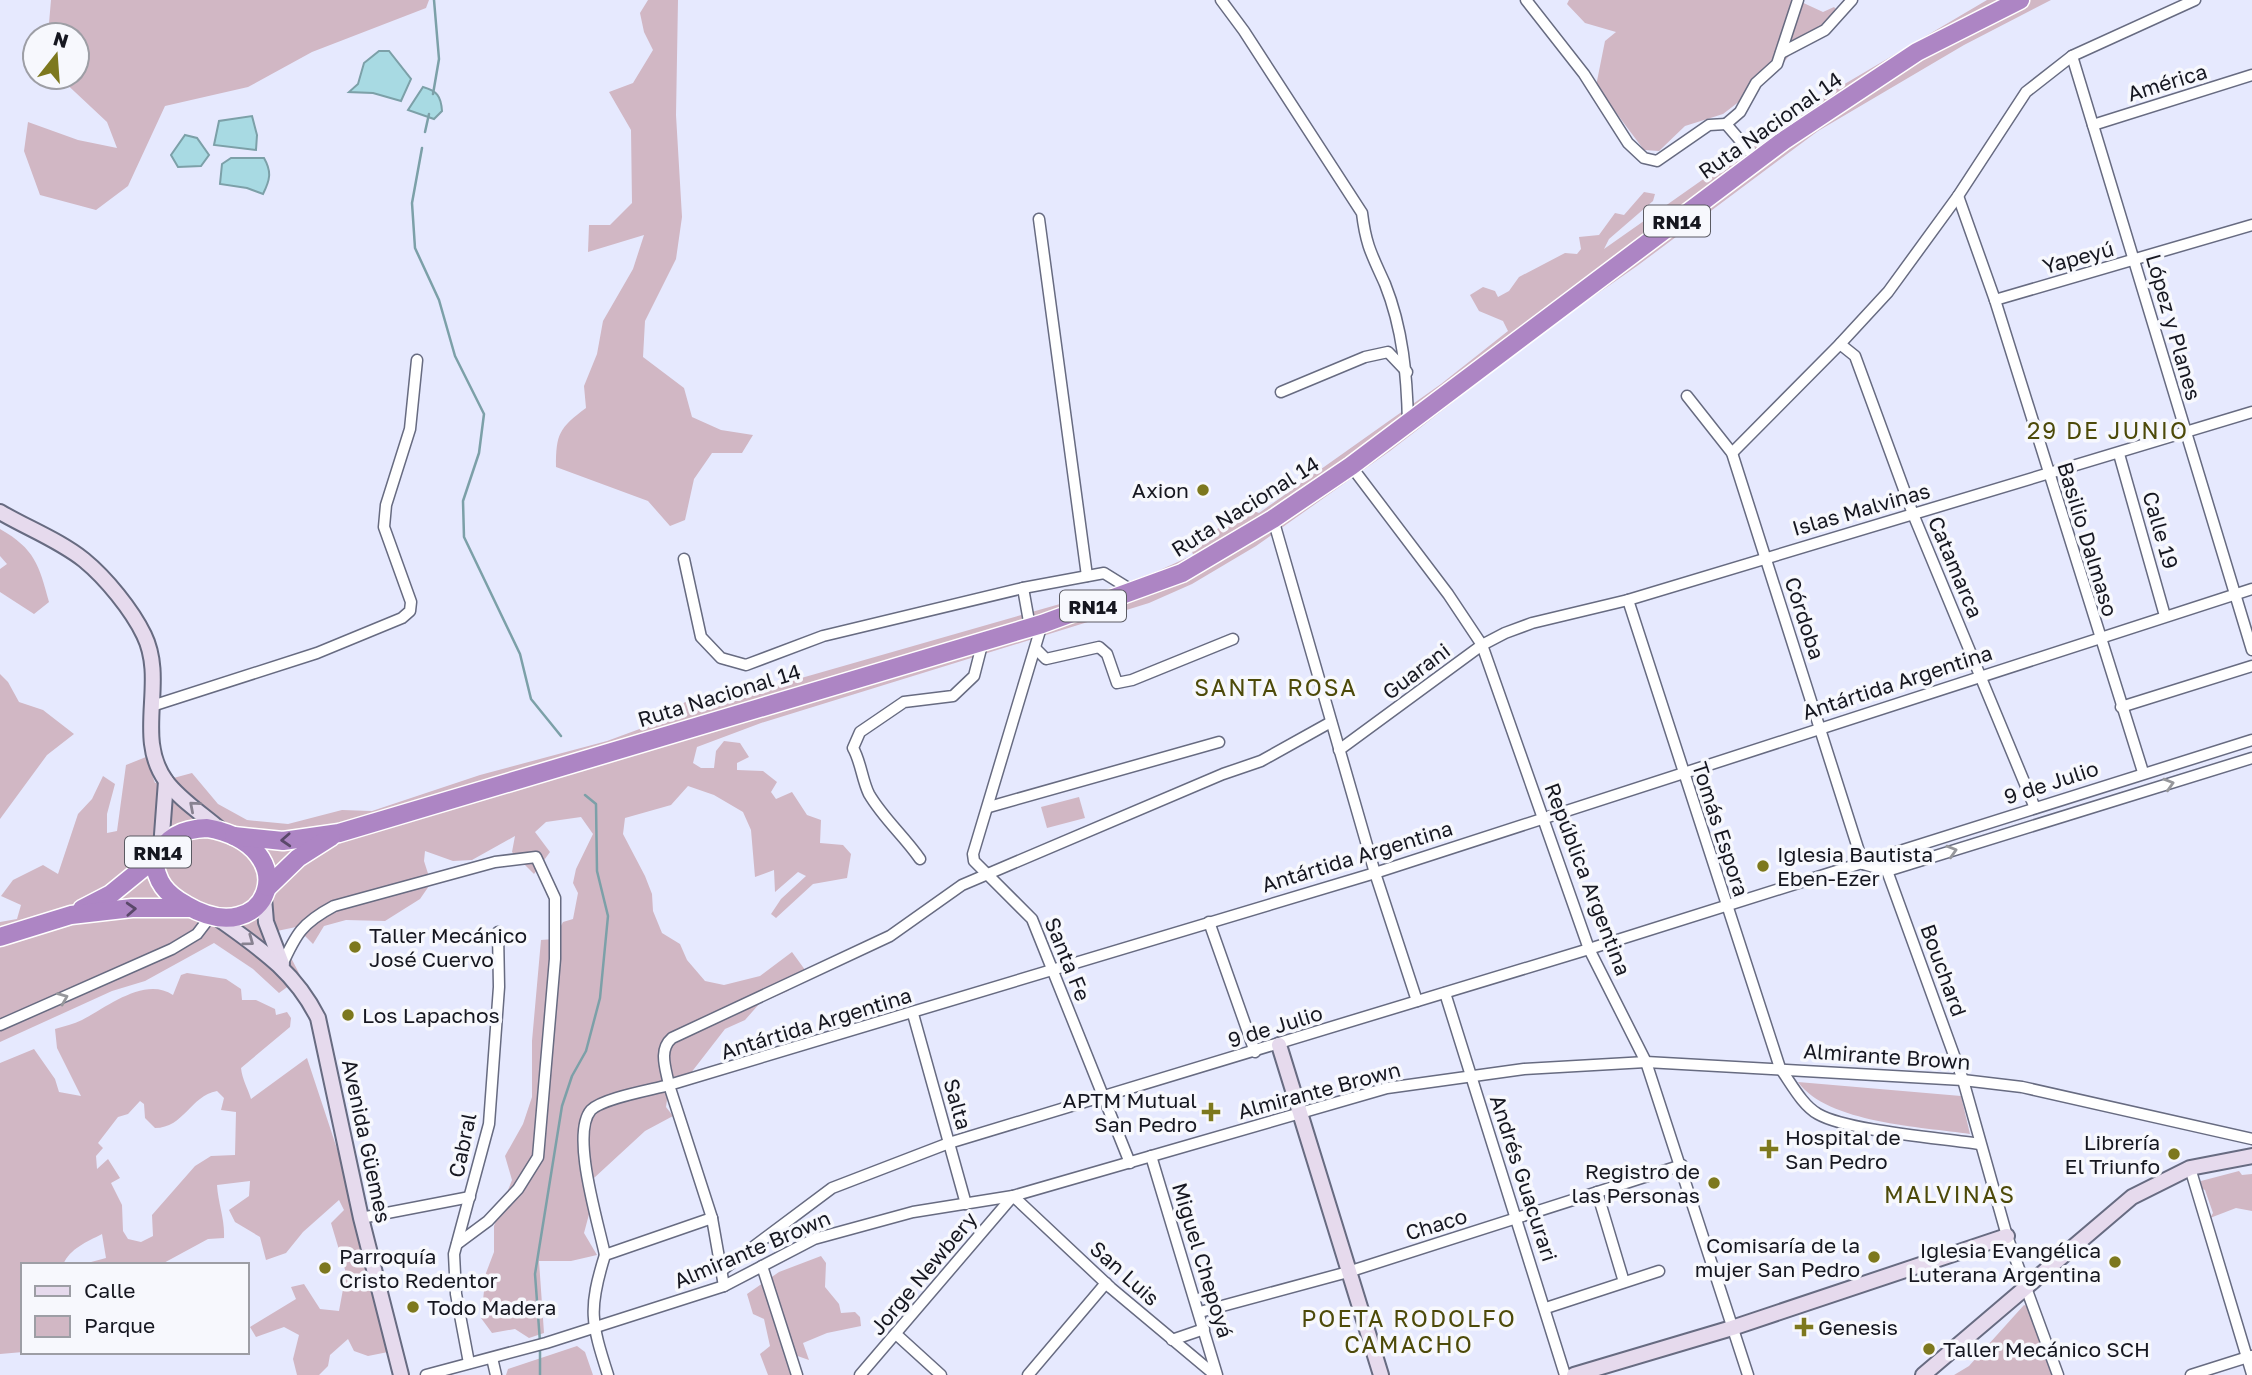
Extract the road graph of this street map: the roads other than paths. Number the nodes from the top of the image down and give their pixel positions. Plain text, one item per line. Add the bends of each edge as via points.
1 (1221, 0) edge
2 (1526, 0) edge
3 (1798, 0) edge
4 (1852, 0) edge
5 (2020, 0) edge
6 (2195, 0) edge
7 (1781, 53) junction
8 (2072, 55) junction
9 (2252, 75) edge
10 (1726, 124) junction
11 (2093, 125) junction
12 (1757, 160) junction
13 (1958, 196) junction
14 (1038, 219) dead end
15 (2252, 225) edge
16 (2134, 261) junction
17 (1995, 300) junction
18 (1856, 328) junction
19 (1840, 344) junction
20 (1855, 356) junction
21 (417, 360) dead end
22 (1407, 372) junction
23 (1281, 392) dead end
24 (1687, 396) dead end
25 (2252, 412) edge
26 (1408, 424) junction
27 (2185, 433) junction
28 (1732, 453) junction
29 (2119, 454) junction
30 (1350, 466) junction
31 (2049, 475) junction
32 (0, 512) edge
33 (1913, 514) junction
34 (1273, 519) junction
35 (1765, 556) junction
36 (684, 559) dead end
37 (1087, 576) junction
38 (1023, 588) junction
39 (2252, 589) edge
40 (1134, 592) junction
41 (2234, 594) junction
42 (1628, 600) junction
43 (2165, 616) junction
44 (1036, 625) junction
45 (2098, 637) junction
46 (1233, 639) dead end
47 (983, 640) junction
48 (1482, 645) junction
49 (1036, 649) junction
50 (2252, 650) edge
51 (2252, 666) edge
52 (1981, 675) junction
53 (152, 706) junction
54 (2121, 707) junction
55 (1331, 722) junction
56 (1820, 728) junction
57 (2252, 740) edge
58 (1219, 742) dead end
59 (1339, 750) junction
60 (2252, 758) edge
61 (1683, 772) junction
62 (2143, 772) junction
63 (166, 781) junction
64 (989, 807) junction
65 (2035, 808) junction
66 (1542, 817) junction
67 (228, 833) junction
68 (339, 833) junction
69 (157, 854) junction
70 (1882, 857) junction
71 (920, 859) dead end
72 (1863, 864) junction
73 (1887, 871) junction
74 (1375, 873) junction
75 (985, 876) junction
76 (266, 892) junction
77 (1725, 904) junction
78 (190, 908) junction
79 (71, 915) junction
80 (213, 917) junction
81 (1209, 922) junction
82 (498, 932) dead end
83 (0, 937) edge
84 (1589, 949) junction
85 (282, 965) junction
86 (1053, 972) junction
87 (1446, 993) junction
88 (1417, 1001) junction
89 (913, 1014) junction
90 (0, 1025) edge
91 (1279, 1045) junction
92 (1255, 1052) junction
93 (1646, 1062) junction
94 (1780, 1068) junction
95 (1471, 1076) junction
96 (1963, 1080) junction
97 (669, 1085) junction
98 (1102, 1096) junction
99 (1300, 1113) junction
100 (2252, 1139) edge
101 (950, 1143) junction
102 (1979, 1144) junction
103 (1151, 1156) junction
104 (2252, 1156) edge
105 (1130, 1163) junction
106 (1682, 1165) junction
107 (2190, 1168) junction
108 (1597, 1192) junction
109 (1013, 1196) junction
110 (470, 1197) junction
111 (966, 1204) junction
112 (362, 1218) junction
113 (712, 1218) junction
114 (1517, 1218) junction
115 (2007, 1236) junction
116 (457, 1244) junction
117 (605, 1255) junction
118 (762, 1266) junction
119 (722, 1271) junction
120 (1659, 1271) dead end
121 (1348, 1272) junction
122 (1624, 1282) junction
123 (1106, 1283) junction
124 (724, 1286) junction
125 (2025, 1287) junction
126 (1546, 1308) junction
127 (1200, 1312) junction
128 (593, 1328) junction
129 (1732, 1328) junction
130 (1204, 1329) junction
131 (897, 1335) junction
132 (1172, 1340) junction
133 (2249, 1356) edge
134 (492, 1358) junction
135 (469, 1363) junction
136 (2252, 1374) edge
137 (401, 1375) edge
138 (426, 1375) edge
139 (496, 1375) edge
140 (608, 1375) edge
141 (797, 1375) edge
142 (860, 1375) edge
143 (941, 1375) edge
144 (1028, 1375) edge
145 (1216, 1375) edge
146 (1381, 1375) edge
147 (1565, 1375) edge
148 (1574, 1375) edge
149 (1748, 1375) edge
150 (1923, 1375) edge
151 (2058, 1375) edge
152 (2191, 1375) edge

1 - 22 street via 1362,213 1365,244 1385,285
2 - 10 street via 1644,158 1657,161 1709,125
3 - 7 street
4 - 7 street via 1825,30
5 - 12 highway, Ruta Nacional 14 / RN14 via 1916,52
6 - 8 street
7 - 10 street via 1740,112
8 - 11 street, López y Planes
8 - 13 street via 2026,92
9 - 11 street, América
10 - 12 street
11 - 16 street, López y Planes
12 - 26 highway, Ruta Nacional 14 / RN14
13 - 17 street, Basilio Dalmaso
13 - 18 street
14 - 37 street
15 - 16 street, Yapeyú
16 - 17 street, Yapeyú
16 - 27 street, López y Planes
17 - 31 street, Basilio Dalmaso
18 - 19 street
18 - 20 street
19 - 20 street
19 - 28 street
20 - 33 street, Catamarca
21 - 53 street via 410,429 386,505 384,527 411,602 410,611 317,653
22 - 23 street via 1388,352 1365,356
22 - 26 street
24 - 28 street, Córdoba
25 - 27 street, Islas Malvinas
26 - 30 highway, Ruta Nacional 14 / RN14
27 - 29 street, Islas Malvinas
27 - 41 street, López y Planes
28 - 35 street, Córdoba
29 - 31 street, Islas Malvinas
29 - 43 street, Calle 19
30 - 34 highway, Ruta Nacional 14 / RN14
30 - 48 street, República Argentina
31 - 33 street, Islas Malvinas
31 - 45 street, Basilio Dalmaso
32 - 53 main road via 84,560 118,598 145,636 152,666
33 - 35 street, Islas Malvinas
33 - 52 street, Catamarca
34 - 40 highway, Ruta Nacional 14 / RN14 via 1194,568
34 - 55 street
35 - 42 street, Islas Malvinas
35 - 56 street, Córdoba
36 - 38 street via 701,637 721,658 746,665 823,636
37 - 38 street
37 - 40 street via 1104,573
38 - 44 street
39 - 41 street, Antártida Argentina
40 - 44 highway, Ruta Nacional 14 / RN14
41 - 43 street, Antártida Argentina
41 - 50 street, López y Planes
42 - 48 street, Islas Malvinas via 1532,623
42 - 61 street, Tomás Espora
43 - 45 street, Antártida Argentina
44 - 47 highway, Ruta Nacional 14 / RN14
44 - 49 street
45 - 52 street, Antártida Argentina
45 - 54 street, Basilio Dalmaso
46 - 49 street via 1117,683 1107,654 1099,647 1046,659
47 - 68 highway, Ruta Nacional 14 / RN14
47 - 71 street via 974,676 953,696 904,702 860,733 853,748 867,790
48 - 59 street, Guarani
48 - 66 street, República Argentina
49 - 64 street
51 - 54 street
52 - 56 street, Antártida Argentina
52 - 65 street, Catamarca
53 - 63 main road via 149,737
54 - 62 street, Basilio Dalmaso
55 - 59 street
55 - 75 street via 1261,761
56 - 61 street, Antártida Argentina
56 - 72 street, Córdoba
57 - 62 street, 9 de Julio
58 - 64 street
59 - 74 street
73 -> 60 street, 9 de Julio
61 - 66 street, Antártida Argentina
61 - 77 street, Tomás Espora
62 - 65 street, 9 de Julio
67 -> 63 main road
63 - 69 main road
64 - 75 street via 973,854
65 - 70 street, 9 de Julio
66 - 74 street, Antártida Argentina
66 - 84 street, República Argentina
68 -> 67 highway, Ruta Nacional 14 / RN14 via 283,841
67 - 69 highway, RN14 via 189,829 173,834
67 - 76 highway via 261,856 268,872
68 - 76 highway, Ruta Nacional 14 / RN14 via 298,858
69 - 78 highway, RN14 via 159,884
69 - 79 highway, RN14 via 111,894
70 - 72 street, 9 de Julio
70 - 73 street, Bouchard
72 - 73 street
72 - 77 street, 9 de Julio
73 - 96 street, Bouchard
74 - 81 street, Antártida Argentina
74 - 88 street
75 - 86 street, Santa Fe via 1032,919
75 - 97 street via 962,885 890,936 672,1038 663,1053
76 - 80 highway, RN14 via 251,913
76 - 85 main road, Avenida Güemes via 266,922
77 - 84 street, 9 de Julio
77 - 94 street, Tomás Espora
79 -> 78 highway, RN14
78 - 80 highway, RN14
79 - 83 highway, RN14
80 -> 85 main road, Avenida Güemes
90 -> 80 street via 172,948 197,934
81 - 86 street, Antártida Argentina
81 - 92 street
82 - 110 street, Cabral via 499,987 489,1124
84 - 87 street, 9 de Julio
84 - 93 street, República Argentina
85 - 112 main road, Avenida Güemes via 318,1018
85 - 116 street via 296,933 334,906 495,862 536,857 555,898 555,959 538,1157 518,1189 488,1221
86 - 89 street, Antártida Argentina
86 - 98 street, Santa Fe
87 - 88 street, 9 de Julio
87 - 95 street, Andrés Guacurari
88 - 91 street, 9 de Julio
89 - 97 street, Antártida Argentina
89 - 101 street, Salta
91 - 92 street, 9 de Julio
91 - 99 main road
92 - 98 street, 9 de Julio
93 - 94 street, Almirante Brown
93 - 95 street, Almirante Brown
93 - 106 street, República Argentina
94 - 96 street, Almirante Brown
94 - 102 street, Tomás Espora via 1818,1114 1847,1123
95 - 99 street, Almirante Brown via 1387,1088
95 - 114 street, Andrés Guacurari
96 - 100 street, Almirante Brown via 2022,1087
96 - 102 street, Bouchard
97 - 113 street
97 - 117 street, Antártida Argentina via 601,1104 586,1121 584,1153
98 - 101 street, 9 de Julio
98 - 105 street, Santa Fe
99 - 103 street, Almirante Brown
99 - 121 main road
101 - 111 street, Salta
101 - 119 street, 9 de Julio via 832,1188
102 - 115 street, Bouchard
103 - 105 street, Almirante Brown
103 - 127 street, Miguel Chepoyá
104 - 107 main road
105 - 109 street, Almirante Brown
106 - 108 street, Chaco
106 - 129 street, República Argentina
107 - 125 main road via 2132,1197
107 - 133 street
108 - 114 street, Chaco
108 - 122 street
109 - 111 street, Almirante Brown
109 - 123 street, San Luis
109 - 131 street, Jorge Newbery
110 - 112 street
110 - 116 street, Cabral
111 - 118 street, Almirante Brown via 913,1212 814,1239
112 - 137 main road, Avenida Güemes
113 - 117 street
113 - 119 street
114 - 121 street, Chaco
114 - 126 street, Andrés Guacurari
115 - 125 street, Bouchard
115 - 129 main road
116 - 135 street, Cabral via 453,1271
117 - 128 street via 592,1303
118 - 124 street, Almirante Brown
118 - 141 street
119 - 124 street
120 - 122 street
121 - 127 street, Chaco
121 - 146 main road
122 - 126 street
123 - 132 street, San Luis
123 - 144 street
124 - 128 street, Almirante Brown
125 - 150 main road
125 - 151 street, Bouchard
126 - 147 street, Andrés Guacurari
127 - 130 street, Miguel Chepoyá
128 - 134 street, Almirante Brown
128 - 140 street
129 - 148 main road
129 - 149 street, República Argentina
130 - 132 street
130 - 145 street, Miguel Chepoyá
131 - 142 street, Jorge Newbery
131 - 143 street
132 - 145 street, San Luis
133 - 136 street
133 - 152 street
134 - 135 street, Almirante Brown
134 - 139 street
135 - 138 street, Almirante Brown

